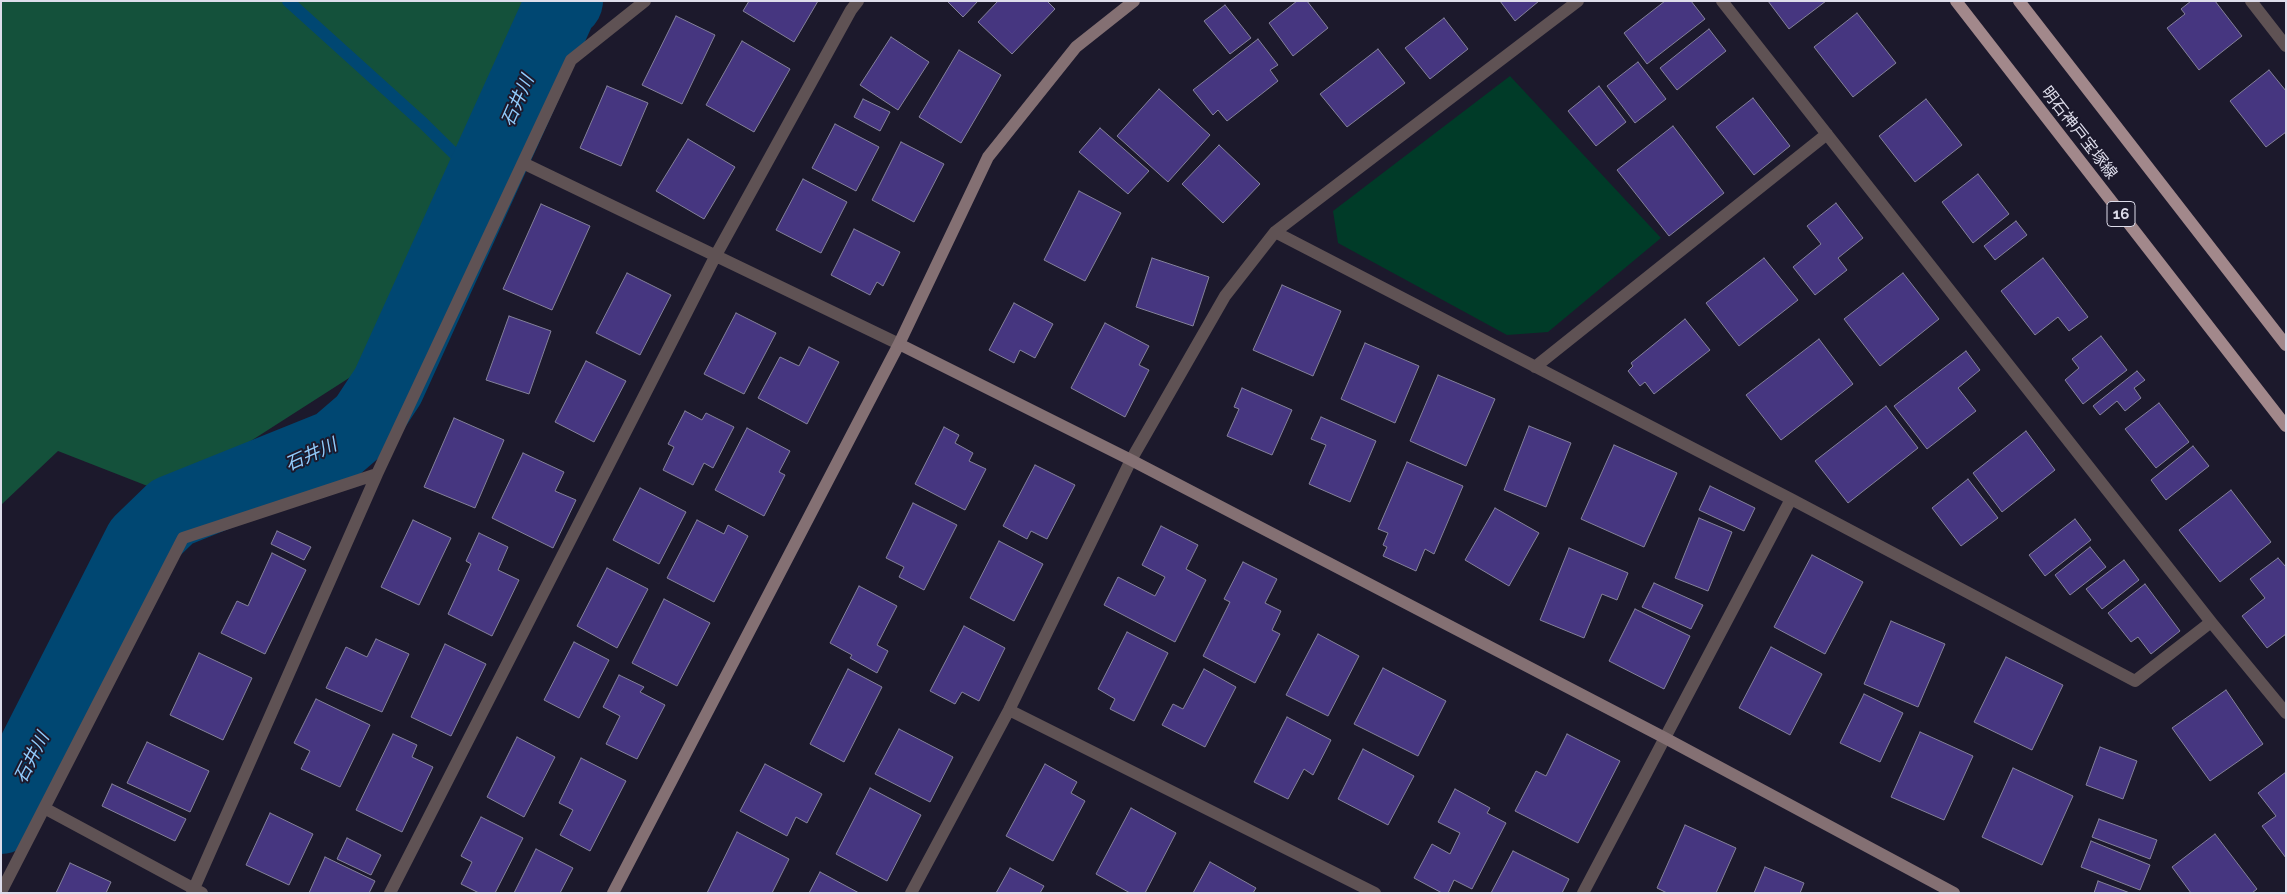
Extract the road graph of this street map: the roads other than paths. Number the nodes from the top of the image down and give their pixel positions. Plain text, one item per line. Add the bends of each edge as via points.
1 (645, 1) edge
2 (858, 1) edge
3 (1134, 1) edge
4 (1578, 1) edge
5 (1722, 1) edge
6 (1956, 1) edge
7 (2019, 1) edge
8 (2250, 1) edge
9 (2286, 46) edge
10 (1827, 134) junction
11 (523, 163) junction
12 (1275, 232) junction
13 (716, 254) junction
14 (899, 344) junction
15 (2286, 345) edge
16 (1535, 367) junction
17 (2286, 426) edge
18 (1131, 460) junction
19 (377, 474) junction
20 (1791, 499) junction
21 (2211, 622) junction
22 (1009, 710) junction
23 (2286, 713) edge
24 (1665, 738) junction
25 (46, 809) junction
26 (196, 891) edge
27 (1, 892) edge
28 (390, 893) edge
29 (613, 893) edge
30 (911, 893) edge
31 (1375, 893) edge
32 (1583, 893) edge
33 (1954, 893) edge

1 - 11 street via 571,60
2 - 13 street
3 - 14 street via 1076,46 988,156
4 - 12 street
5 - 10 street
6 - 17 main road, 明石神戸宝塚線 / 16
7 - 15 main road, 明石神戸宝塚線
8 - 9 street
10 - 16 street
10 - 21 street
11 - 13 street
11 - 19 street
12 - 16 street
12 - 18 street via 1225,296
13 - 14 street
13 - 28 street
14 - 18 street
14 - 29 street
16 - 20 street
18 - 22 street
18 - 24 street
19 - 25 street via 183,538
19 - 26 street
20 - 21 street via 2135,680
20 - 24 street
21 - 23 street
22 - 30 street
22 - 31 street
24 - 32 street
24 - 33 street
25 - 26 street
25 - 27 street

